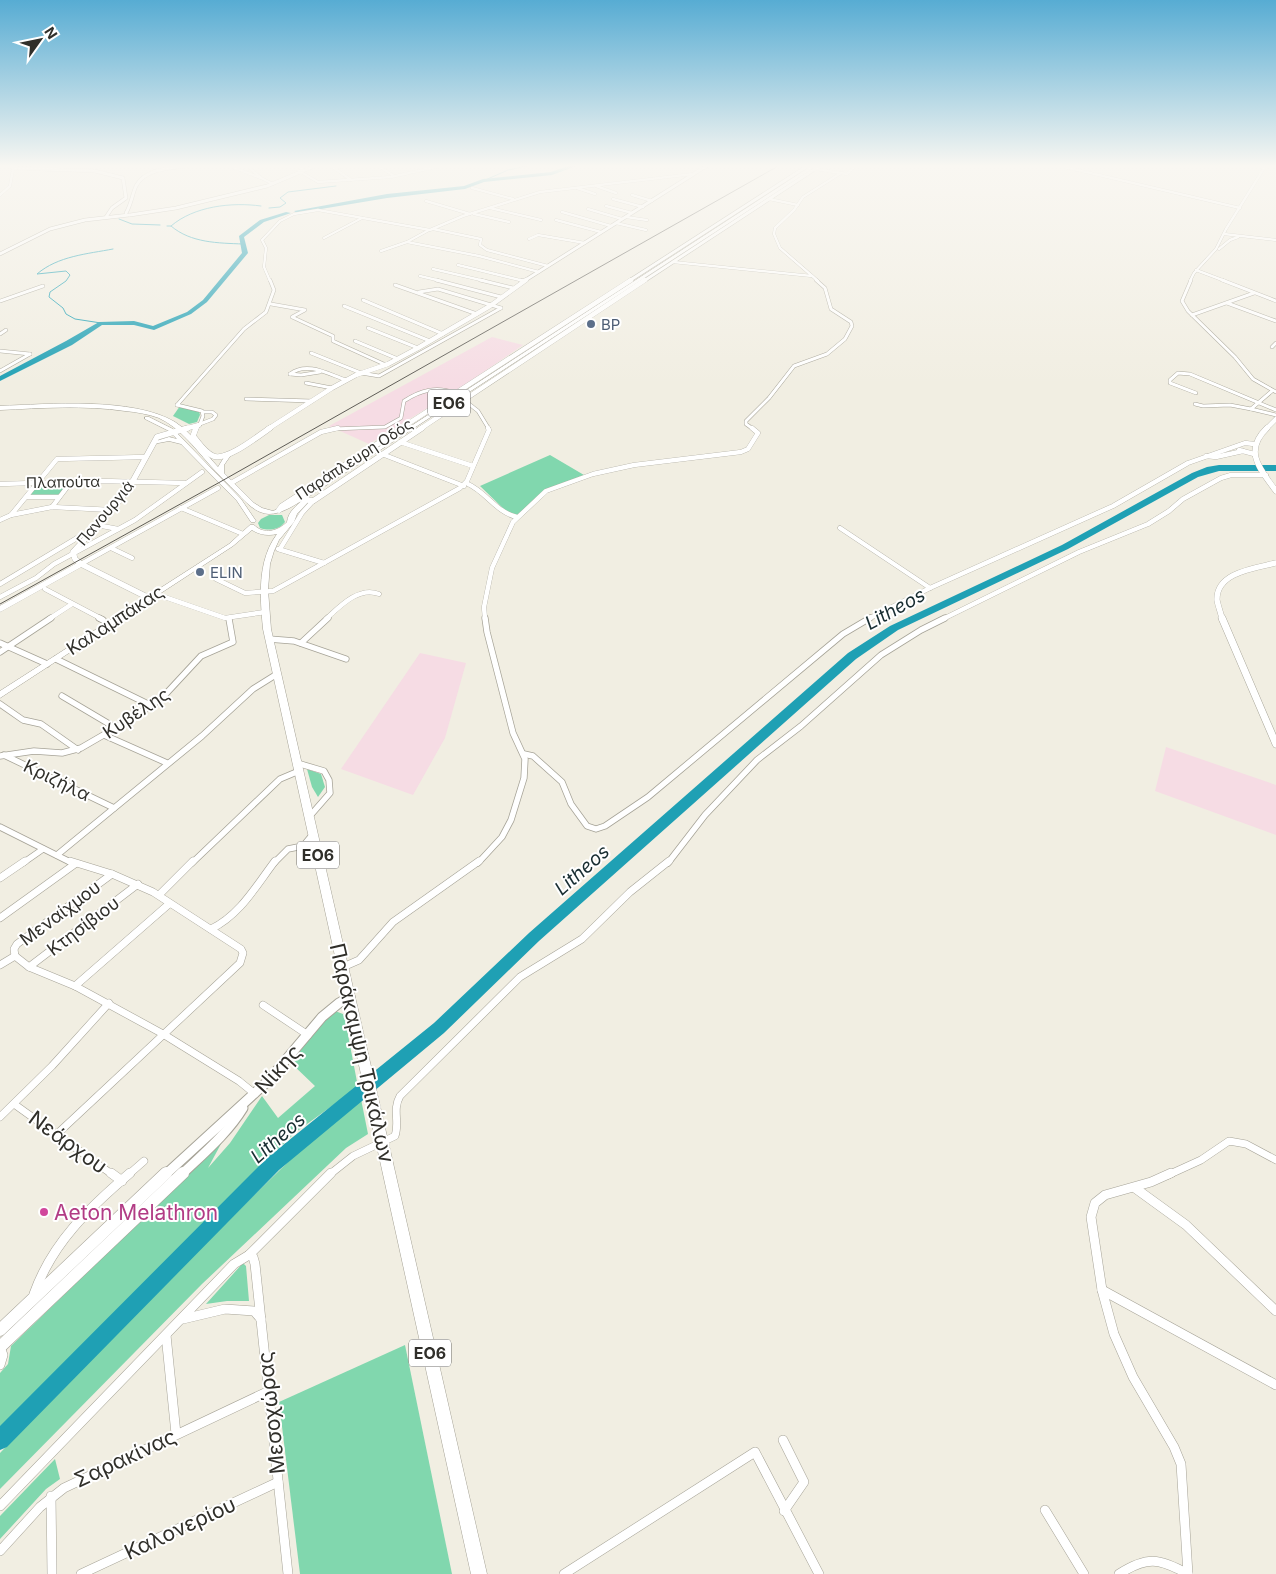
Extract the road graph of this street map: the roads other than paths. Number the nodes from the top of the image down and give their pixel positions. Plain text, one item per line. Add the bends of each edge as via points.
1 (31, 238) edge
2 (263, 238) edge
3 (414, 238) edge
4 (479, 238) edge
5 (558, 238) edge
6 (592, 238) edge
7 (696, 238) edge
8 (703, 238) edge
9 (705, 238) edge
10 (775, 238) edge
11 (1222, 238) edge
12 (1232, 238) edge
13 (407, 242) junction
14 (585, 243) junction
15 (679, 249) junction
16 (687, 249) junction
17 (1216, 249) junction
18 (381, 251) dead end
19 (0, 254) edge
20 (668, 261) junction
21 (458, 265) dead end
22 (548, 266) junction
23 (433, 269) dead end
24 (1195, 271) junction
25 (539, 272) junction
26 (420, 276) dead end
27 (814, 276) junction
28 (524, 281) junction
29 (395, 285) dead end
30 (43, 286) dead end
31 (512, 288) junction
32 (418, 292) junction
33 (1254, 293) junction
34 (501, 297) junction
35 (363, 300) dead end
36 (1276, 300) edge
37 (0, 301) edge
38 (1227, 303) junction
39 (271, 304) junction
40 (344, 306) dead end
41 (490, 306) junction
42 (591, 313) junction
43 (477, 314) junction
44 (1192, 315) junction
45 (1276, 321) edge
46 (574, 326) junction
47 (565, 327) junction
48 (368, 328) dead end
49 (6, 330) dead end
50 (0, 334) edge
51 (442, 334) junction
52 (450, 338) junction
53 (355, 341) dead end
54 (430, 341) junction
55 (1276, 342) edge
56 (1272, 347) dead end
57 (418, 348) junction
58 (0, 350) edge
59 (311, 353) dead end
60 (398, 359) junction
61 (386, 365) junction
62 (0, 371) edge
63 (321, 372) junction
64 (361, 373) junction
65 (346, 380) junction
66 (306, 383) dead end
67 (332, 388) junction
68 (1274, 391) edge
69 (456, 393) junction
70 (1196, 393) dead end
71 (246, 399) dead end
72 (464, 400) junction
73 (312, 401) junction
74 (1258, 402) junction
75 (1194, 404) dead end
76 (0, 409) edge
77 (1251, 409) junction
78 (1276, 410) edge
79 (203, 412) junction
80 (1276, 417) edge
81 (160, 424) junction
82 (198, 426) junction
83 (182, 429) junction
84 (173, 433) junction
85 (155, 442) junction
86 (181, 442) junction
87 (400, 442) junction
88 (1254, 444) junction
89 (1233, 447) junction
90 (1242, 451) junction
91 (228, 454) junction
92 (382, 454) junction
93 (1254, 454) junction
94 (1204, 456) junction
95 (146, 457) junction
96 (473, 466) junction
97 (202, 472) dead end
98 (221, 473) junction
99 (1267, 477) junction
100 (333, 479) junction
101 (133, 481) junction
102 (71, 482) junction
103 (1276, 482) edge
104 (38, 483) junction
105 (186, 483) junction
106 (231, 483) junction
107 (0, 484) edge
108 (466, 485) junction
109 (218, 488) dead end
110 (1276, 491) edge
111 (27, 497) junction
112 (59, 497) junction
113 (310, 501) junction
114 (52, 507) junction
115 (180, 508) junction
116 (112, 510) junction
117 (275, 511) junction
118 (11, 515) junction
119 (509, 516) junction
120 (517, 517) junction
121 (291, 518) junction
122 (0, 520) edge
123 (513, 522) junction
124 (252, 523) junction
125 (98, 525) junction
126 (840, 528) dead end
127 (118, 529) junction
128 (284, 529) junction
129 (263, 533) junction
130 (89, 534) junction
131 (243, 534) junction
132 (231, 545) junction
133 (272, 547) junction
134 (111, 548) junction
135 (280, 549) junction
136 (73, 554) junction
137 (132, 558) dead end
138 (40, 561) junction
139 (1276, 563) edge
140 (54, 564) junction
141 (81, 564) junction
142 (324, 564) junction
143 (216, 579) dead end
144 (0, 584) edge
145 (930, 588) junction
146 (45, 589) dead end
147 (264, 590) junction
148 (379, 594) dead end
149 (1, 596) edge
150 (152, 596) junction
151 (72, 604) junction
152 (0, 609) edge
153 (265, 612) junction
154 (229, 618) junction
155 (103, 620) dead end
156 (269, 639) junction
157 (0, 643) edge
158 (301, 643) junction
159 (9, 646) junction
160 (0, 652) edge
161 (56, 658) junction
162 (346, 659) dead end
163 (47, 664) junction
164 (277, 674) junction
165 (0, 694) edge
166 (62, 696) dead end
167 (0, 704) edge
168 (152, 706) junction
169 (116, 728) junction
170 (104, 735) junction
171 (1276, 744) edge
172 (78, 750) junction
173 (524, 754) junction
174 (1, 755) edge
175 (167, 763) junction
176 (298, 767) junction
177 (114, 808) junction
178 (309, 817) junction
179 (0, 827) edge
180 (313, 834) junction
181 (43, 849) junction
182 (57, 855) junction
183 (76, 864) junction
184 (112, 874) junction
185 (0, 878) edge
186 (138, 884) junction
187 (159, 895) junction
188 (169, 904) junction
189 (0, 918) edge
190 (211, 929) junction
191 (15, 956) junction
192 (0, 965) edge
193 (29, 967) junction
194 (343, 967) junction
195 (75, 986) junction
196 (350, 997) junction
197 (108, 1003) junction
198 (263, 1005) dead end
199 (163, 1034) junction
200 (308, 1035) junction
201 (255, 1094) junction
202 (247, 1102) junction
203 (14, 1104) junction
204 (0, 1117) edge
205 (57, 1134) junction
206 (381, 1137) junction
207 (1276, 1160) edge
208 (144, 1162) dead end
209 (122, 1181) junction
210 (1135, 1188) junction
211 (249, 1255) junction
212 (1102, 1290) junction
213 (33, 1299) junction
214 (39, 1310) junction
215 (1276, 1311) edge
216 (181, 1319) junction
217 (261, 1320) junction
218 (0, 1330) edge
219 (166, 1334) junction
220 (0, 1347) edge
221 (0, 1365) edge
222 (1276, 1385) edge
223 (269, 1391) junction
224 (176, 1434) junction
225 (783, 1440) dead end
226 (278, 1482) junction
227 (51, 1496) junction
228 (0, 1506) edge
229 (1045, 1510) dead end
230 (784, 1511) junction
231 (0, 1551) edge
232 (52, 1574) edge
233 (81, 1574) edge
234 (288, 1574) edge
235 (479, 1574) edge
236 (564, 1574) edge
237 (819, 1574) edge
238 (1084, 1574) edge
239 (1119, 1574) edge

1 - 19 street
2 - 39 street via 266,248 264,267 274,290
3 - 13 street
4 - 22 street via 480,245 487,250
5 - 14 street
6 - 14 street
7 - 15 street, Παράπλευρη Οδός
8 - 16 main road, ΕΟ6
9 - 20 street, Παράπλευρη Οδός
10 - 27 street via 780,248
11 - 17 street
12 - 17 street
13 - 18 street
13 - 25 street
14 - 22 street
15 - 16 main road
15 - 20 street, Παράπλευρη Οδός
16 - 20 main road, ΕΟ6
17 - 24 street
20 - 27 street
20 - 42 main road, ΕΟ6
20 - 69 street, Παράπλευρη Οδός
21 - 28 street
22 - 25 street
23 - 31 street
24 - 33 street
24 - 44 street via 1182,301
25 - 28 street
26 - 34 street
27 - 120 street via 826,290 831,309 852,326 846,338 827,354 794,366 746,421 758,433 748,449 593,474 550,489
28 - 31 street
29 - 32 street
30 - 37 street
31 - 34 street
32 - 41 street via 438,289
32 - 43 street
33 - 36 street
33 - 38 street
34 - 41 street
35 - 51 street
38 - 44 street
38 - 45 street
39 - 61 street via 305,310 292,317 333,336 333,341
39 - 79 street via 264,314 244,329 177,405
40 - 54 street
41 - 43 street
41 - 52 street via 502,309
42 - 46 street, Παράπλευρη Οδός
42 - 47 main road, ΕΟ6
43 - 51 street
44 - 68 street via 1253,379
46 - 47 main road
46 - 72 street, Παράπλευρη Οδός
47 - 100 main road, ΕΟ6
48 - 57 street
49 - 50 street
51 - 52 street
51 - 54 street
52 - 64 street via 381,375
53 - 60 street
54 - 57 street
55 - 56 street
57 - 60 street
58 - 62 street via 30,354
59 - 64 street
60 - 61 street
61 - 64 street
63 - 63 street via 301,375 290,374 301,367
63 - 65 street
64 - 65 street
65 - 67 street
66 - 67 street
67 - 73 street
68 - 74 street
69 - 106 street via 439,388 420,392 404,401 401,418 391,425 321,432
69 - 117 street, Παράπλευρη Οδός
70 - 74 street via 1170,383 1170,380 1178,372 1190,374
71 - 73 street
72 - 87 street, Παράπλευρη Οδός
72 - 96 street via 477,409 489,428
73 - 91 street
74 - 77 street
74 - 78 street
75 - 77 street
76 - 81 main road via 107,411
76 - 83 main road via 55,406 120,409 164,418
77 - 80 street
79 - 82 street
79 - 82 street via 216,415
80 - 88 street
81 - 84 main road
81 - 85 main road
82 - 83 street
82 - 91 street via 193,436 212,456 219,458
83 - 84 street
83 - 98 main road
84 - 85 street
84 - 86 main road
85 - 86 main road via 169,439
85 - 95 street, Πανουργιά
86 - 124 main road via 239,500
87 - 92 street, Παράπλευρη Οδός
87 - 96 street
88 - 89 street
88 - 93 street
89 - 90 street
89 - 94 street
90 - 93 street
90 - 94 street via 1216,457
91 - 98 main road via 221,464
92 - 108 street
92 - 113 street, Παράπλευρη Οδός
93 - 99 street
94 - 145 street via 1113,506
95 - 101 street, Πανουργιά
95 - 104 street via 57,459
96 - 108 street
97 - 105 street
98 - 106 main road
99 - 103 street
99 - 110 street
99 - 206 street via 1223,477 1183,499 1148,524 1080,552 921,630 881,655 757,760 705,815 663,868 630,892 582,939 527,971 506,990 400,1096 394,1108 396,1135
100 - 113 main road, ΕΟ6
100 - 117 main road, ΕΟ6
101 - 102 street, Πλαπούτα
101 - 105 street, Πλαπούτα
101 - 116 street, Πανουργιά
102 - 104 street, Πλαπούτα
102 - 112 street
104 - 107 street, Πλαπούτα
104 - 111 street
105 - 127 street
106 - 117 main road via 256,508
108 - 119 street via 480,489
108 - 142 street
109 - 115 street
111 - 112 street
111 - 118 street
112 - 114 street
113 - 121 main road, ΕΟ6
113 - 135 street
114 - 116 street
114 - 118 street
115 - 131 street
115 - 134 street
116 - 125 street, Πανουργιά
117 - 121 main road via 286,513
117 - 124 main road, ΕΟ6 via 260,515
118 - 122 street
119 - 120 street
119 - 123 street
120 - 123 street
121 - 128 main road, ΕΟ6
123 - 173 street via 491,572 485,616 512,729
124 - 129 main road via 255,530
124 - 131 main road, Καλαμπάκας
125 - 127 street
125 - 130 street, Πανουργιά
126 - 145 street
127 - 136 street
128 - 129 main road, Καλαμπάκας
128 - 133 main road, ΕΟ6
129 - 132 main road, Καλαμπάκας
129 - 133 main road via 269,536
130 - 136 street, Πανουργιά
130 - 138 street via 82,535
131 - 132 main road, Καλαμπάκας
132 - 150 main road, Καλαμπάκας
133 - 135 street
133 - 147 main road, Παράκαμψη Τρικάλων / ΕΟ6
134 - 137 street
134 - 141 street
135 - 142 street
136 - 140 street
136 - 141 street
138 - 140 street
138 - 144 street
139 - 171 street via 1230,577 1221,585 1217,598 1224,625
140 - 149 street via 36,578
141 - 150 street
141 - 152 street
142 - 147 street via 273,591
143 - 147 street via 245,593
145 - 173 street via 843,634 648,797 606,826 587,826 571,804 562,782 533,756
146 - 151 street
147 - 153 main road, Παράκαμψη Τρικάλων / ΕΟ6
148 - 158 street via 362,592
150 - 154 street
150 - 161 main road, Καλαμπάκας
151 - 155 street
151 - 159 street
153 - 154 street
153 - 156 main road, Παράκαμψη Τρικάλων / ΕΟ6
154 - 168 street, Κυβέλης via 233,642 198,658 174,688
156 - 158 street
156 - 164 main road, Παράκαμψη Τρικάλων / ΕΟ6
157 - 159 street
158 - 162 street
159 - 160 street
159 - 163 street
161 - 163 main road, Καλαμπάκας
161 - 168 street
163 - 165 main road, Καλαμπάκας
164 - 175 street via 253,689
164 - 176 main road, Παράκαμψη Τρικάλων / ΕΟ6
166 - 169 street
167 - 172 street via 23,720 41,724
168 - 169 street, Κυβέλης
169 - 170 street, Κυβέλης
170 - 172 street, Κυβέλης
170 - 175 street
172 - 174 street, Κυβέλης
173 - 194 street via 524,778 517,805 508,828 494,847 467,873 393,922 359,960
174 - 177 street, Κριζήλα
175 - 177 street
176 - 178 main road, Παράκαμψη Τρικάλων / ΕΟ6
176 - 178 street via 326,772 329,780 330,793
176 - 187 street via 257,799
177 - 182 street
178 - 180 main road, Παράκαμψη Τρικάλων / ΕΟ6
179 - 181 street
180 - 190 street via 303,846 282,853 233,915
180 - 194 main road, Παράκαμψη Τρικάλων / ΕΟ6
181 - 182 street
181 - 185 street
182 - 183 street
183 - 184 street
183 - 189 street
184 - 186 street
184 - 191 street, Μεναίχμου via 17,944
186 - 187 street
186 - 193 street, Κτησίβιου
187 - 188 street
188 - 190 street
188 - 195 street
190 - 199 street via 241,949 243,957
191 - 192 street
191 - 193 street
193 - 195 street
194 - 196 main road, Παράκαμψη Τρικάλων / ΕΟ6
195 - 197 street
196 - 200 street, Νίκης via 330,1008
196 - 206 main road, Παράκαμψη Τρικάλων / ΕΟ6
197 - 199 street
197 - 203 street
198 - 200 street, Νίκης
199 - 201 street
199 - 205 street
200 - 201 street, Νίκης
201 - 202 street, Νίκης
202 - 213 street via 206,1136
202 - 214 street via 222,1136
203 - 204 street
203 - 205 street, Νεάρχου
205 - 209 street, Νεάρχου
206 - 211 street via 339,1166
206 - 235 main road, Παράκαμψη Τρικάλων / ΕΟ6
207 - 210 street via 1246,1144 1229,1141 1201,1160
208 - 209 street
209 - 213 street via 71,1228 60,1243
210 - 212 street via 1105,1195 1092,1210
210 - 215 street via 1186,1224
211 - 216 street via 239,1260
211 - 217 street, Μεσοχώρας via 254,1261
212 - 222 street
212 - 239 street via 1118,1345 1181,1464 1188,1574 1150,1560 1137,1562
213 - 214 street
213 - 218 street
214 - 220 street
216 - 217 street via 225,1309 254,1311
216 - 219 street
217 - 223 street, Μεσοχώρας
219 - 224 street
219 - 228 street
220 - 221 street via 3,1355
223 - 224 street, Σαρακίνας
223 - 226 street, Μεσοχώρας
224 - 227 street, Σαρακίνας via 73,1482
225 - 230 street via 804,1482
226 - 233 street, Καλονερίου
226 - 234 street, Μεσοχώρας
227 - 231 street, Σαρακίνας
227 - 232 street
229 - 238 street
230 - 236 street via 755,1452
230 - 237 street

